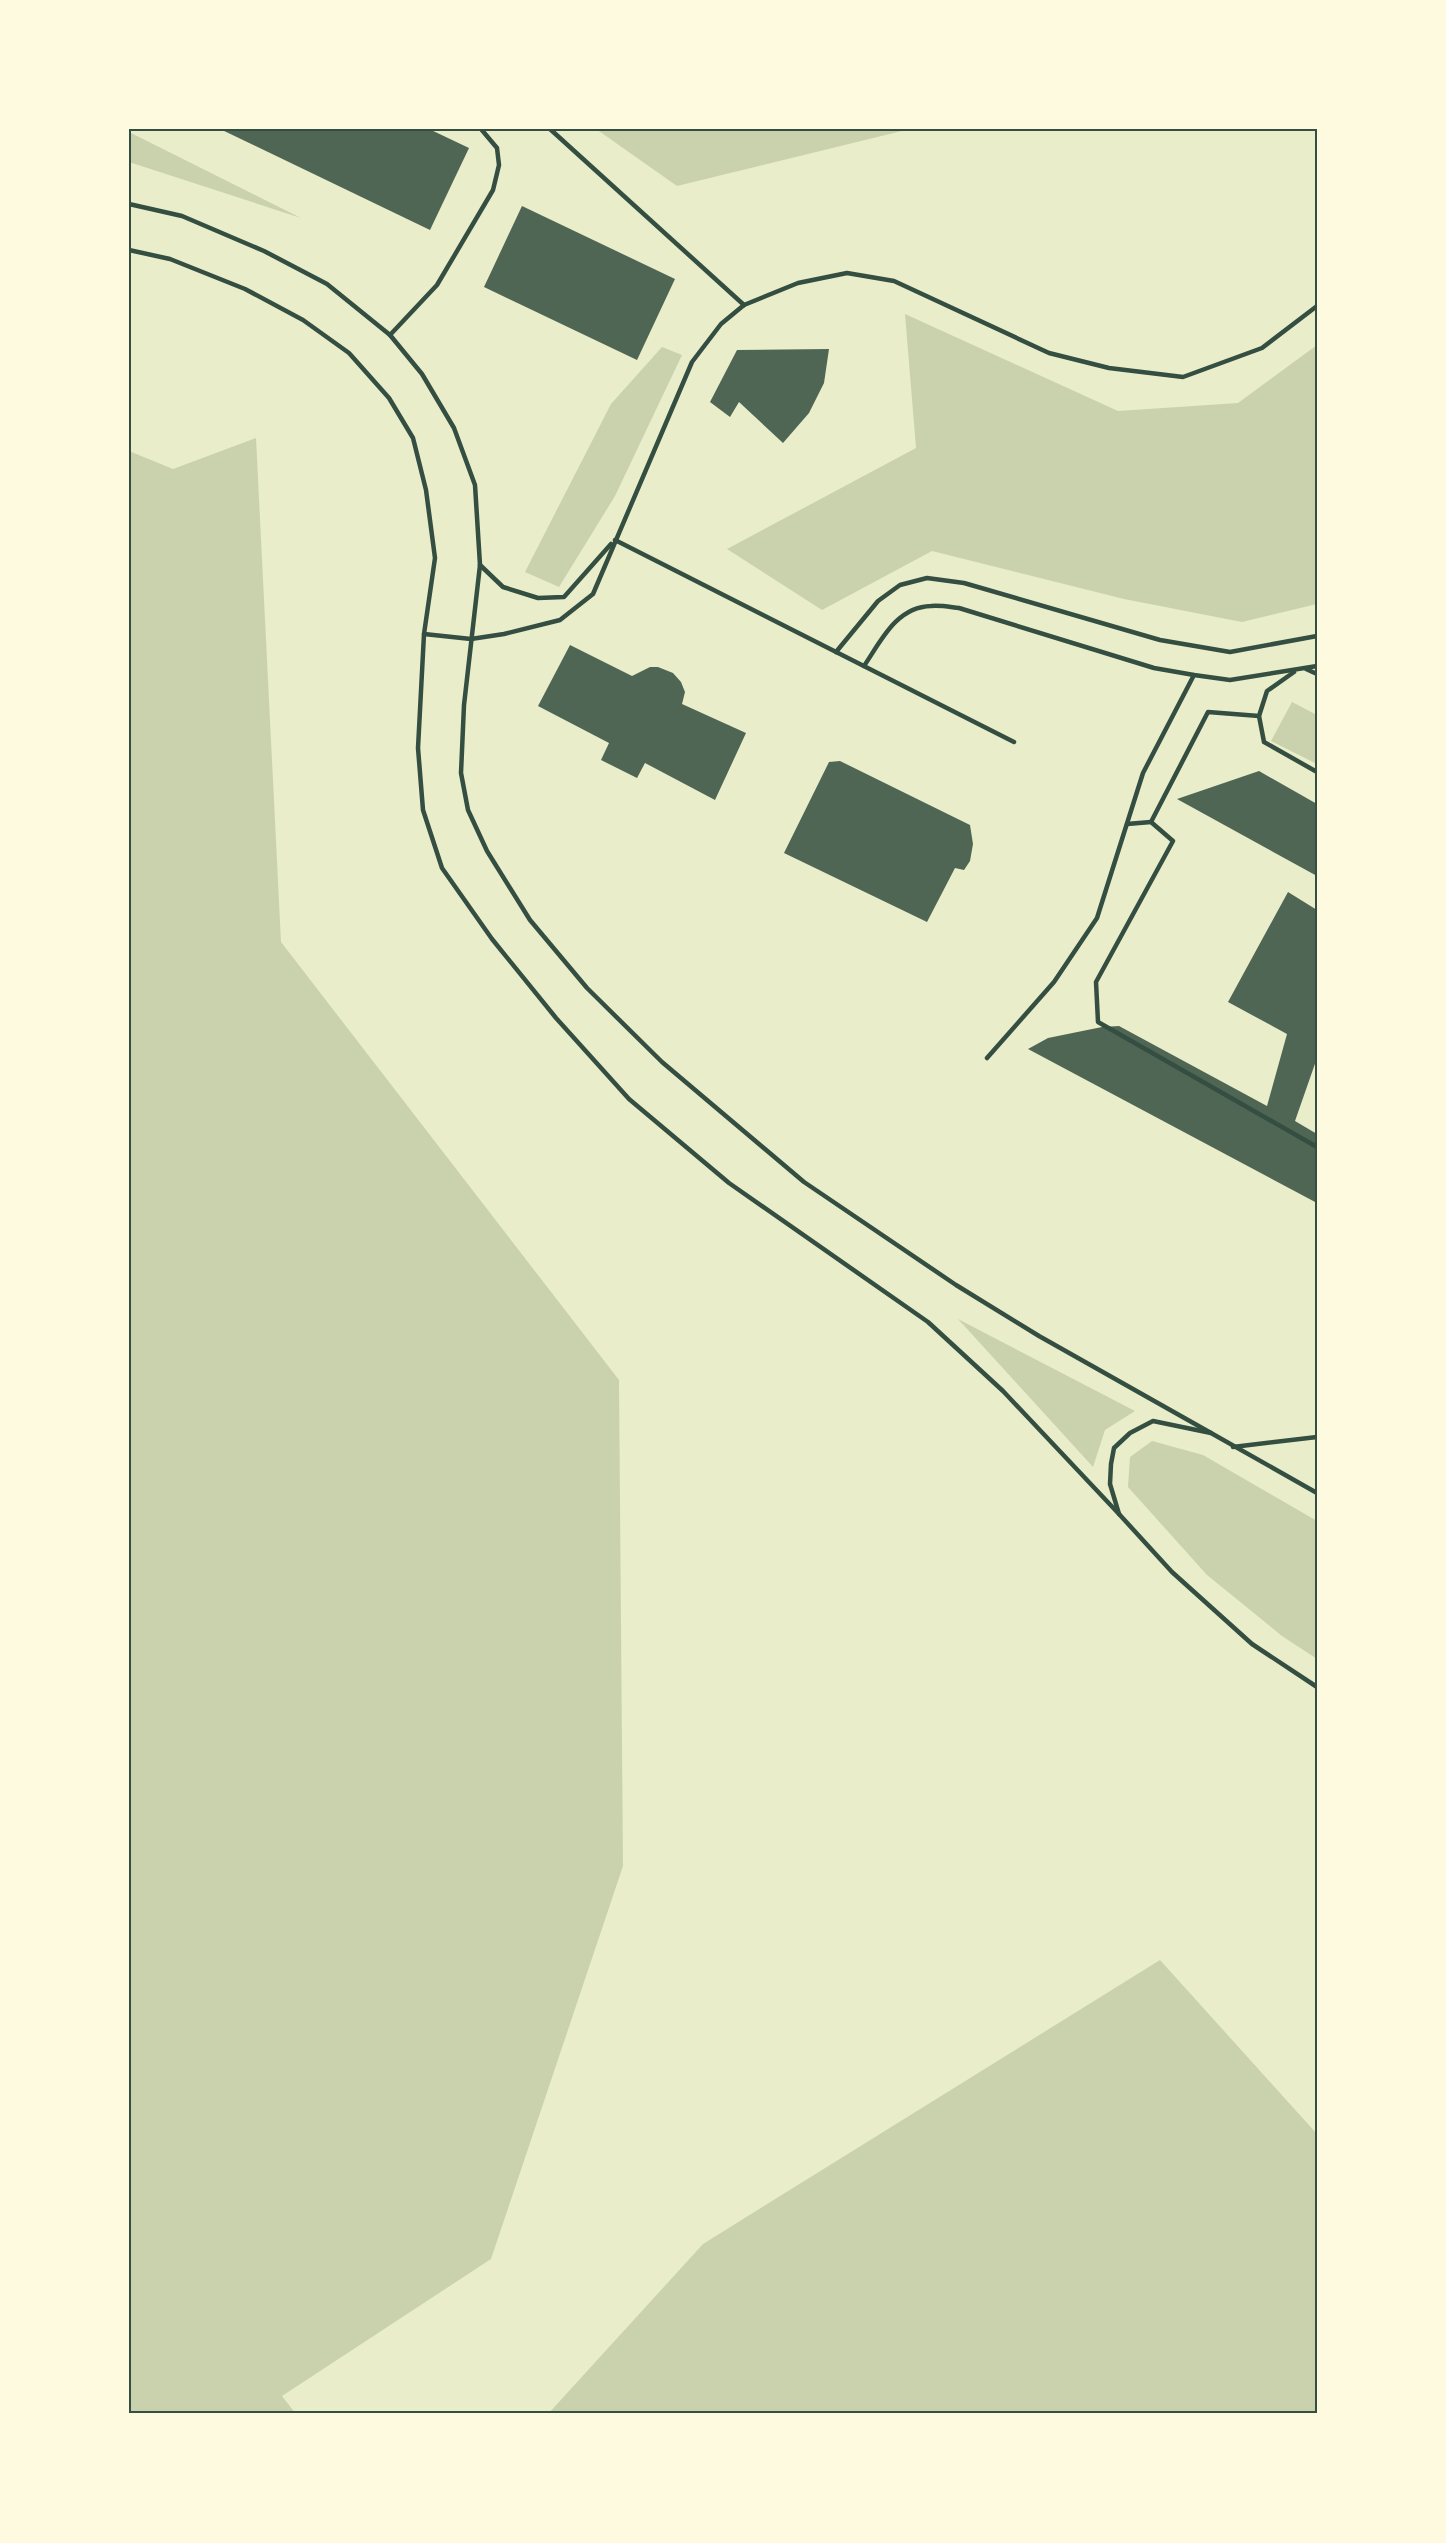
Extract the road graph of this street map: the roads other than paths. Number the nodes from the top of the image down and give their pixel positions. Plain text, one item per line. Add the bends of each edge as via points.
1 (481, 129) edge
2 (550, 129) edge
3 (129, 204) edge
4 (129, 250) edge
5 (744, 305) junction
6 (1317, 306) edge
7 (390, 335) junction
8 (615, 540) junction
9 (480, 565) junction
10 (424, 634) junction
11 (1317, 636) edge
12 (471, 639) junction
13 (836, 652) junction
14 (864, 666) junction
15 (1317, 666) edge
16 (1306, 669) junction
17 (1296, 670) junction
18 (1317, 674) edge
19 (1194, 675) junction
20 (1259, 716) junction
21 (1014, 742) dead end
22 (1317, 772) edge
23 (1151, 822) junction
24 (1127, 824) junction
25 (987, 1058) dead end
26 (1317, 1147) edge
27 (1211, 1434) junction
28 (1317, 1437) edge
29 (1233, 1447) junction
30 (1317, 1493) edge
31 (1119, 1514) junction
32 (1317, 1688) edge

1 - 7 lane via 497,148 499,165 493,190 437,285
2 - 5 lane
3 - 7 lane via 182,216 264,251 327,284
4 - 10 lane via 170,259 244,289 303,320 349,353 389,399 413,438 426,490 435,558
5 - 6 lane via 798,283 847,273 894,281 1050,353 1109,368 1183,377 1262,348
5 - 8 lane via 721,324 692,362
7 - 9 lane via 422,374 454,428 476,485
8 - 9 lane via 564,597 538,598 503,587
8 - 12 lane via 593,594 560,620
8 - 13 lane
9 - 12 lane
10 - 12 lane
10 - 31 lane via 418,748 423,810 442,868 492,939 629,1099 729,1183 928,1322 1003,1391
11 - 13 lane via 1230,652 1160,640 964,583 927,578 900,585 878,600
12 - 27 lane via 461,773 468,810 487,851 530,920 587,988 662,1062 804,1182 956,1285
13 - 14 lane
14 - 19 lane via 893,621 929,606 959,608 1154,668
14 - 21 lane
15 - 16 lane
16 - 17 lane
16 - 18 lane
17 - 19 lane via 1230,680
17 - 20 lane via 1267,691
19 - 24 lane via 1143,773
20 - 22 lane via 1264,742
20 - 23 lane via 1208,712
23 - 24 lane
23 - 26 lane via 1173,841 1095,982 1098,1022
24 - 25 lane via 1097,918 1054,981
27 - 29 lane
27 - 31 lane via 1153,1421 1130,1433 1114,1448 1111,1464 1110,1485
28 - 29 lane
29 - 30 lane
31 - 32 lane via 1172,1572 1252,1644

